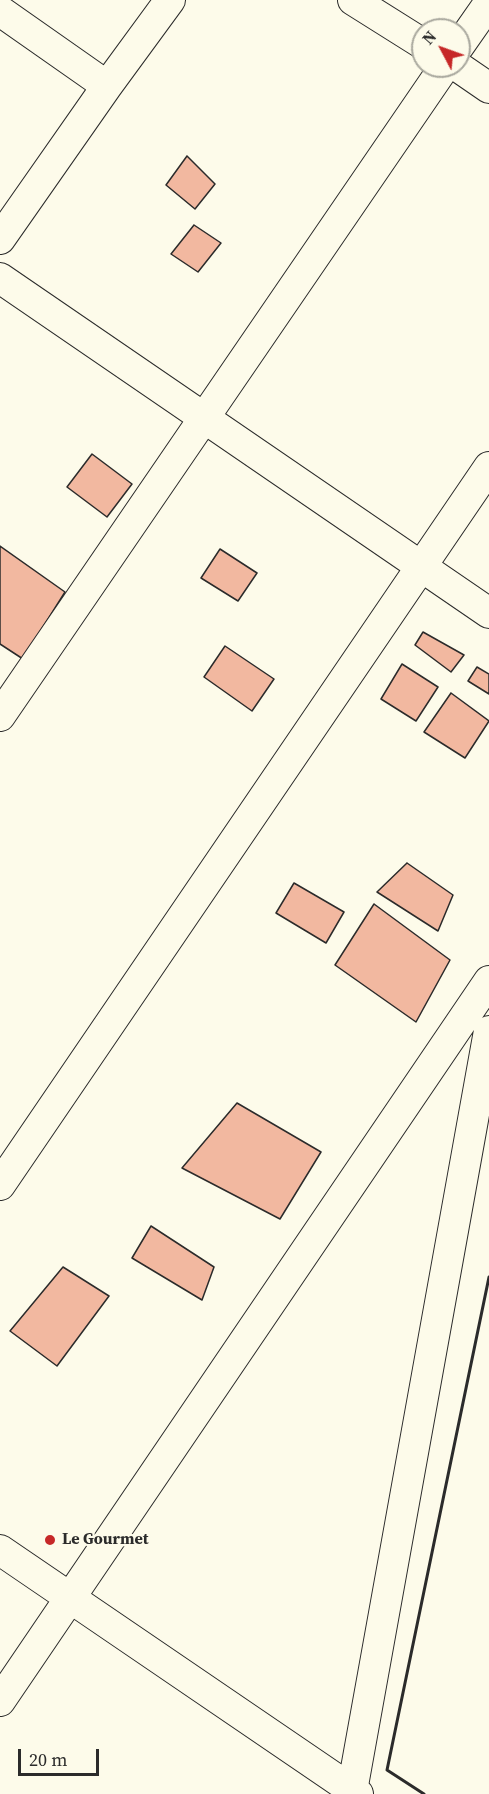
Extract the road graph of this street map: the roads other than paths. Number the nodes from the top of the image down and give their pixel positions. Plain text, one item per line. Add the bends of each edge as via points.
1 (170, 0) edge
2 (353, 0) edge
3 (489, 3) edge
4 (0, 11) edge
5 (471, 29) edge
6 (411, 36) edge
7 (471, 76) edge
8 (437, 78) edge
9 (107, 86) junction
10 (489, 88) edge
11 (0, 239) edge
12 (0, 278) edge
13 (203, 417) junction
14 (489, 467) edge
15 (422, 567) junction
16 (489, 613) edge
17 (0, 716) edge
18 (489, 981) edge
19 (489, 1031) edge
20 (0, 1185) edge
21 (0, 1550) edge
22 (70, 1598) junction
23 (0, 1701) edge
24 (355, 1792) edge

1 - 9 street
2 - 6 street
3 - 5 street
4 - 9 street
7 - 10 street
8 - 13 street
9 - 11 street
12 - 13 street
13 - 15 street
13 - 17 street
14 - 15 street
15 - 16 street
15 - 20 street
18 - 22 street
19 - 24 street
21 - 22 street
22 - 23 street
22 - 24 street

